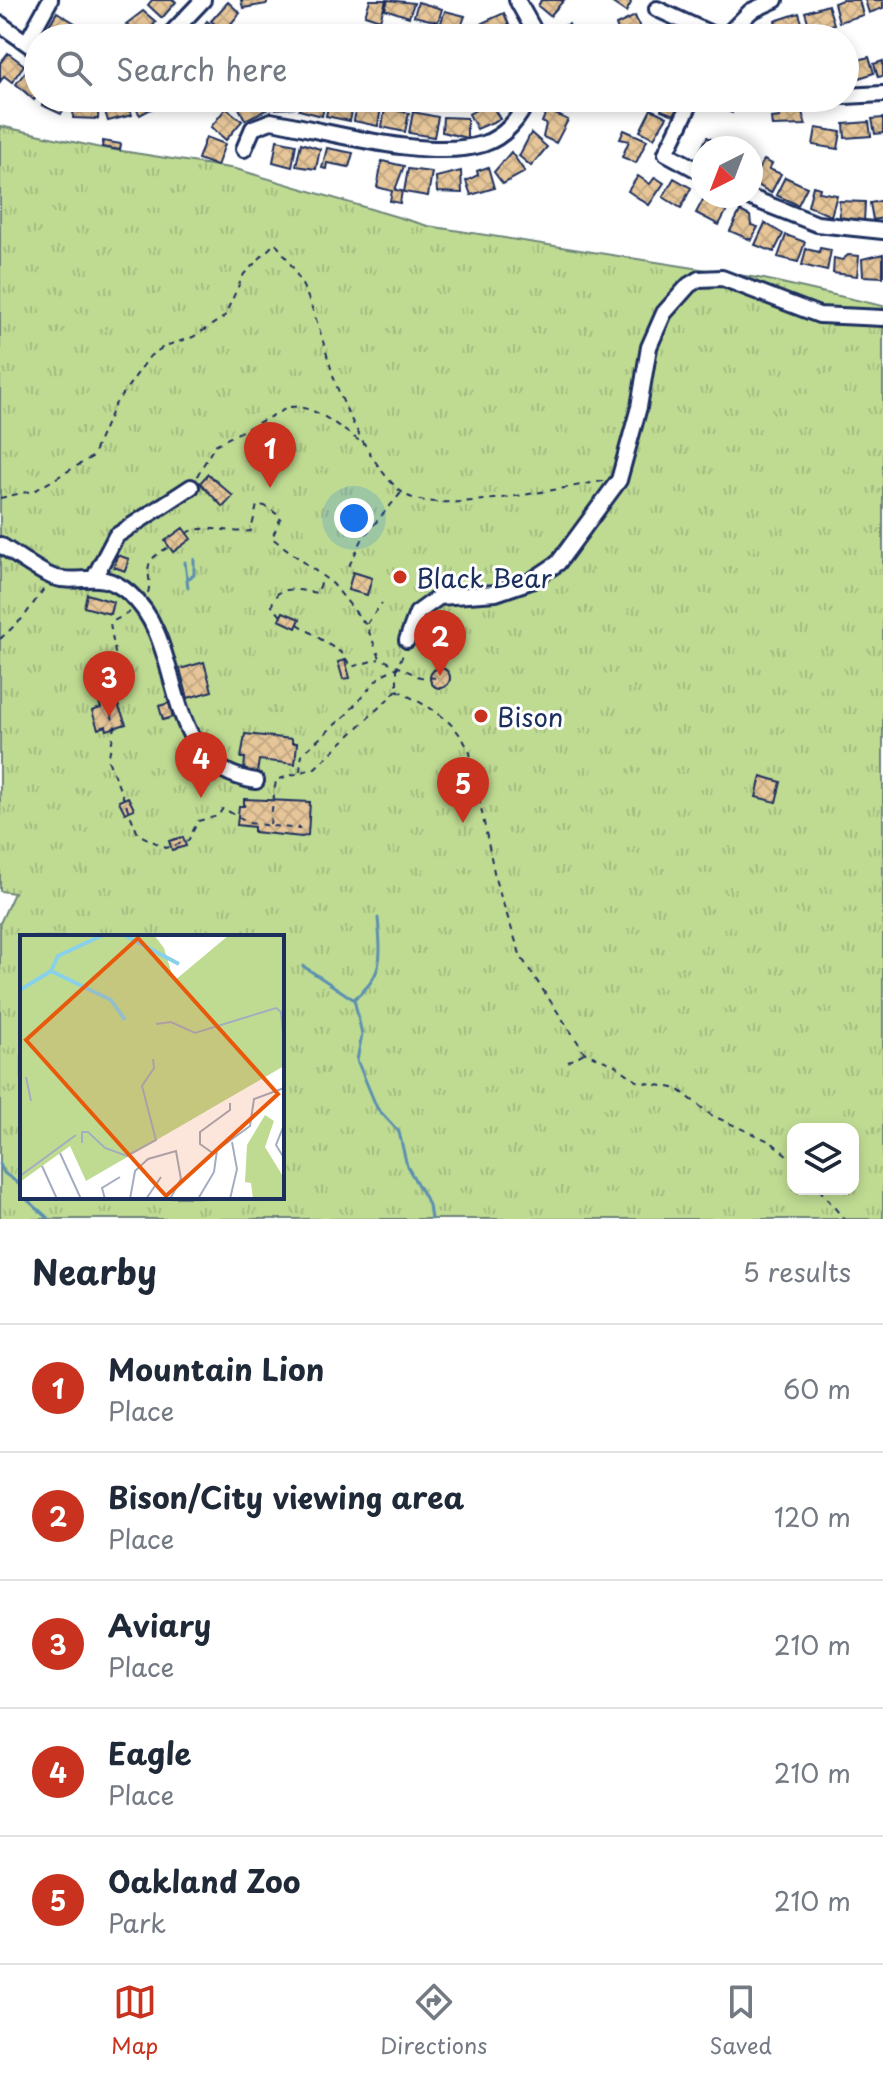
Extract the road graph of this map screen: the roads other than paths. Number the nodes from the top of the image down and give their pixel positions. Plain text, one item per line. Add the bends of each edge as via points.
1 (50, 0) edge
2 (203, 0) edge
3 (517, 0) edge
4 (775, 0) edge
5 (657, 9) dead end
6 (0, 24) edge
7 (41, 24) edge
8 (180, 24) edge
9 (530, 24) edge
10 (691, 24) edge
11 (737, 24) edge
12 (24, 40) edge
13 (883, 94) edge
14 (859, 95) edge
15 (522, 112) edge
16 (686, 112) edge
17 (244, 149) dead end
18 (691, 167) edge
19 (763, 203) edge
20 (883, 231) edge
21 (883, 318) edge
22 (191, 487) road end
23 (0, 545) edge
24 (95, 576) junction
25 (407, 640) road end
26 (256, 781) dead end

1 - 7 street
2 - 8 street
3 - 9 street
4 - 11 street
5 - 10 street
6 - 12 street
13 - 14 street
15 - 17 street via 485,144 453,150 271,121 253,128
16 - 18 street via 666,153
19 - 20 street via 817,224
21 - 25 street via 819,315 740,283 699,279 675,297 655,330 620,478 558,563 496,593 439,597 417,613
22 - 24 street via 116,536
23 - 24 street via 48,574 66,579
24 - 26 street via 123,589 140,605 187,730 222,772

